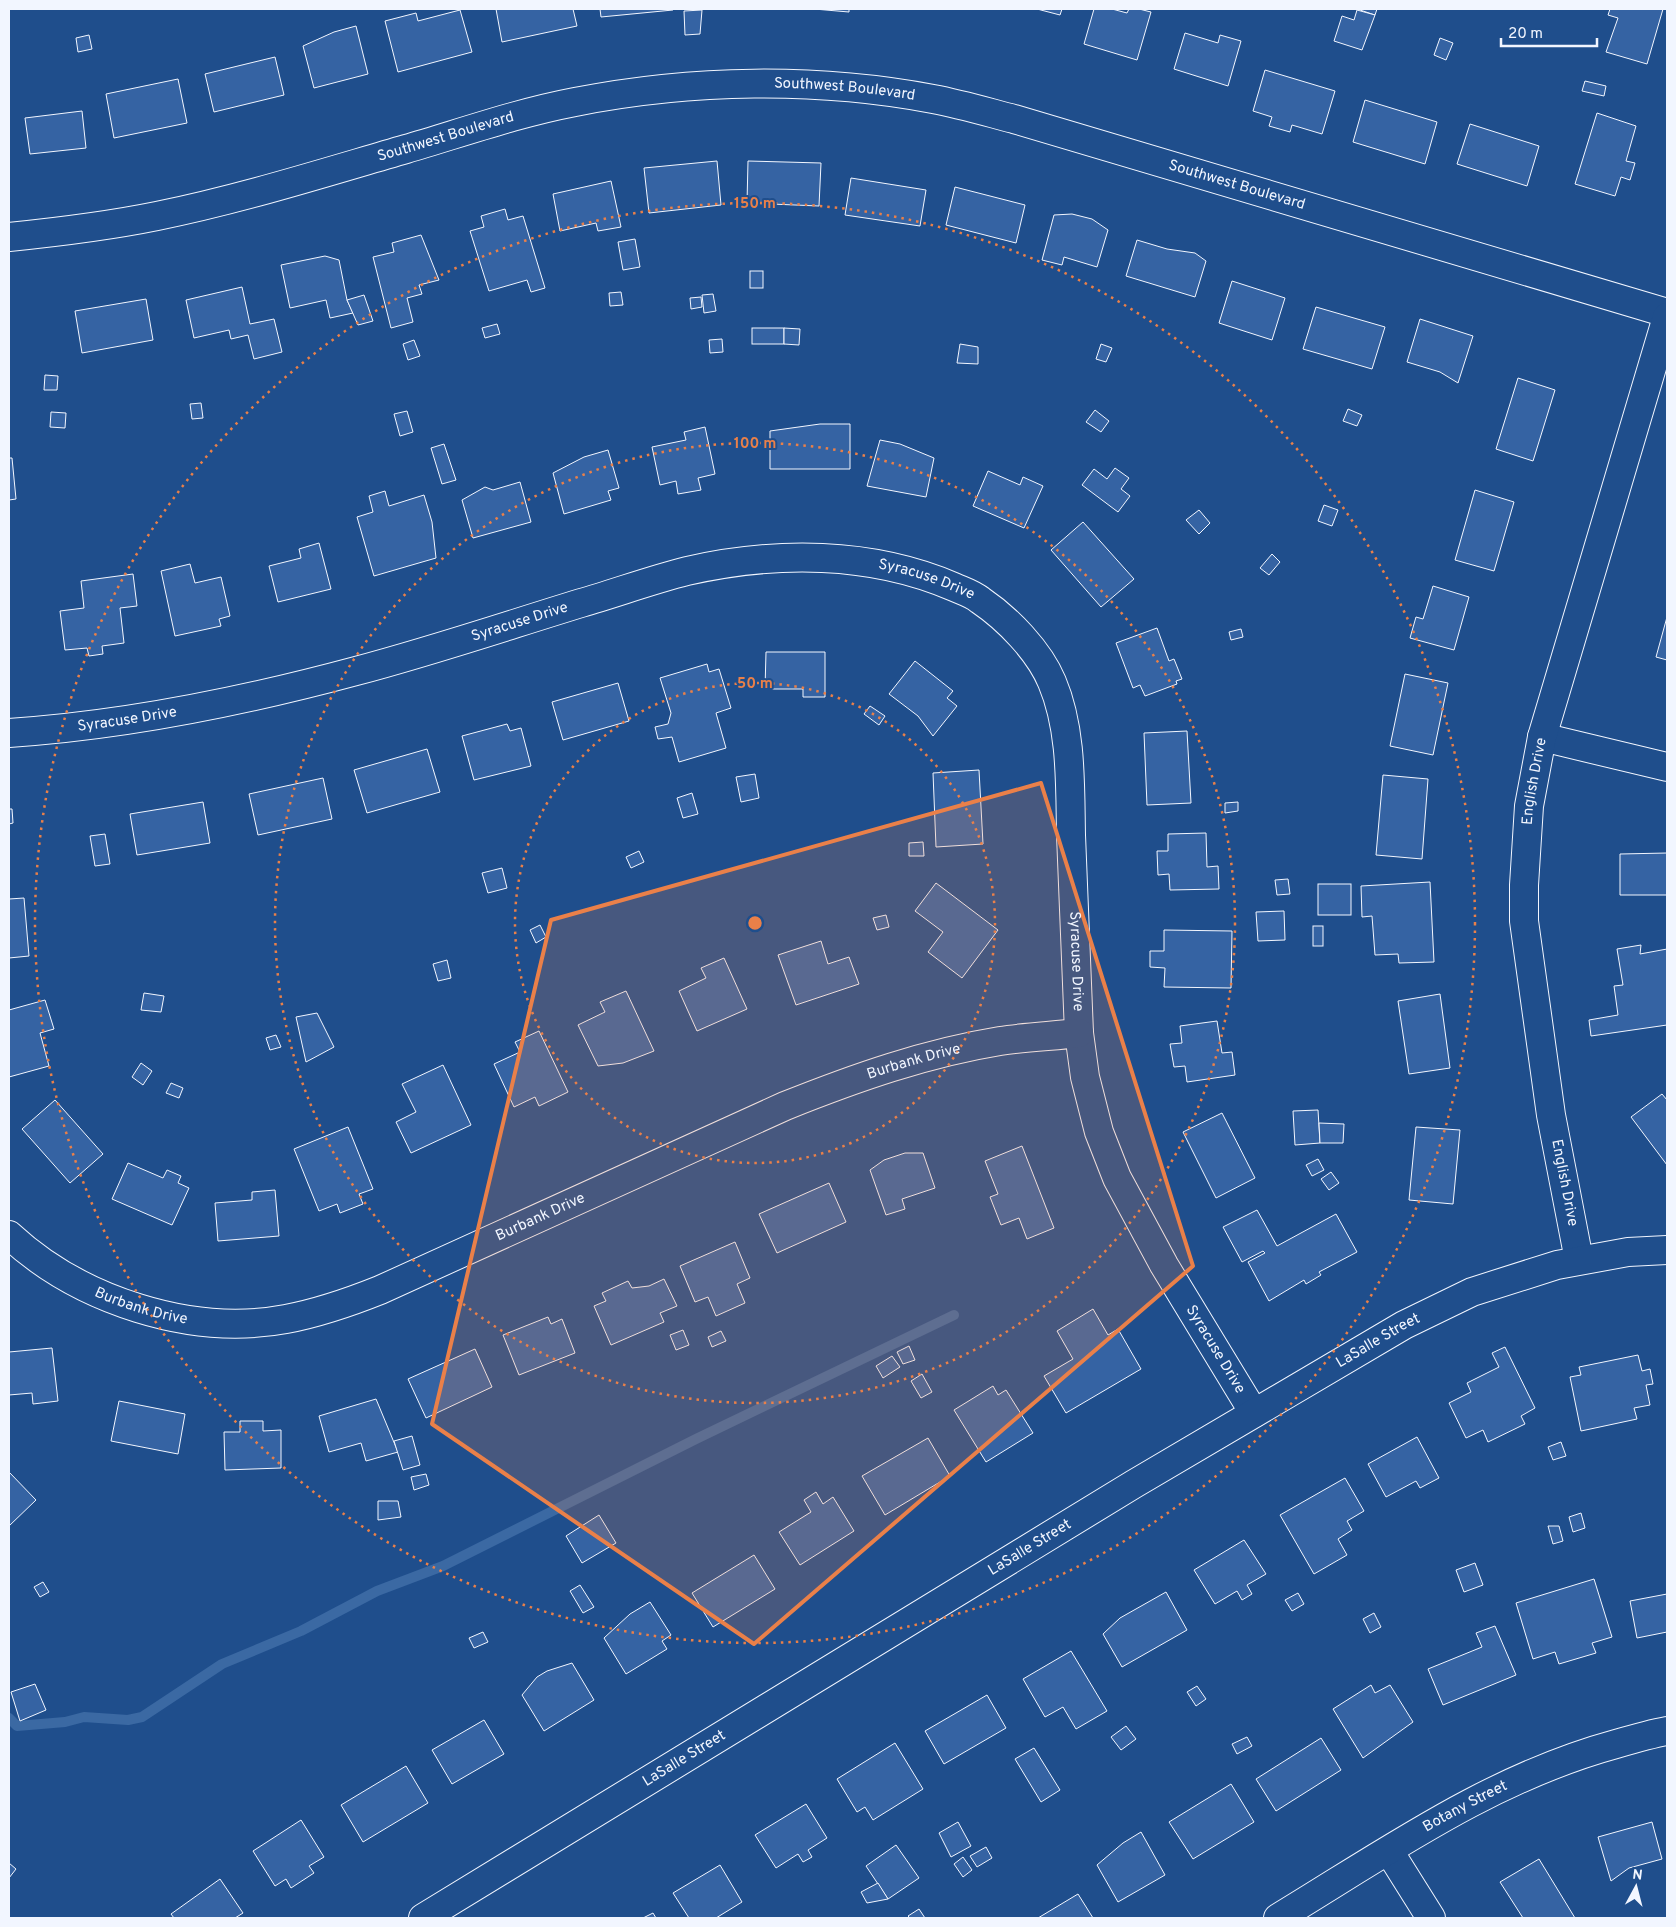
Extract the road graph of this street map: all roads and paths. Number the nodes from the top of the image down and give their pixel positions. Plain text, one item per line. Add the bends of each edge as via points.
1 (9, 237) edge
2 (1667, 312) edge
3 (1667, 317) edge
4 (9, 733) edge
5 (1542, 737) junction
6 (1667, 767) edge
7 (1079, 1033) junction
8 (9, 1235) edge
9 (1667, 1250) edge
10 (1580, 1260) junction
11 (1254, 1413) junction
12 (1667, 1731) edge
13 (1389, 1851) junction
14 (423, 1918) edge
15 (1278, 1918) edge
16 (1431, 1918) edge

1 - 2 street, Southwest Boulevard via 156,216 269,188 575,102 710,85 798,84 934,99 1014,119
3 - 5 street, English Drive
4 - 7 street, Syracuse Drive via 161,715 235,702 360,670 686,572 748,560 780,557 847,560 925,574 979,598 1013,627 1052,681 1068,752
5 - 6 street
5 - 10 street, English Drive via 1529,806 1524,921 1551,1115
7 - 8 street, Burbank Drive via 1000,1041 920,1058 838,1085 767,1114 380,1290 285,1319 233,1323 178,1318 125,1304 89,1290
7 - 11 street, Syracuse Drive via 1085,1077 1099,1132 1117,1178 1164,1265
9 - 10 street, LaSalle Street
10 - 11 street, LaSalle Street via 1472,1292 1404,1325
11 - 14 street, LaSalle Street
12 - 13 street, Botany Street via 1585,1752 1500,1786
13 - 15 street, Botany Street
13 - 16 street

